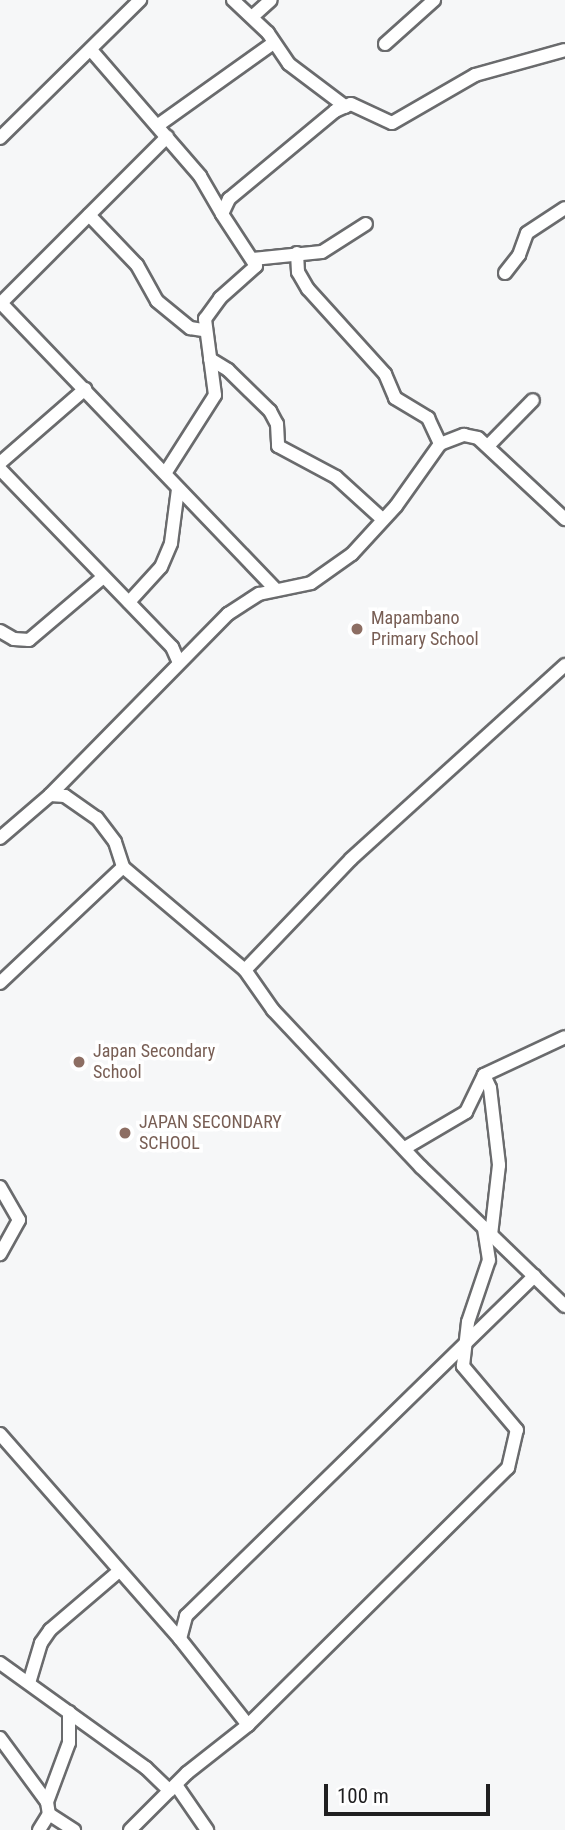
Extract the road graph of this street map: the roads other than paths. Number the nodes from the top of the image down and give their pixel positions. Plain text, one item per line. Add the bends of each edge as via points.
1 (140, 0) edge
2 (233, 0) edge
3 (271, 0) edge
4 (434, 0) edge
5 (252, 17) junction
6 (272, 44) junction
7 (384, 44) dead end
8 (91, 50) junction
9 (565, 50) edge
10 (346, 107) junction
11 (157, 126) junction
12 (167, 137) junction
13 (0, 138) edge
14 (565, 208) edge
15 (222, 214) junction
16 (89, 215) junction
17 (366, 224) dead end
18 (298, 253) junction
19 (253, 259) junction
20 (505, 273) dead end
21 (0, 302) edge
22 (203, 330) junction
23 (211, 359) junction
24 (85, 389) junction
25 (533, 400) dead end
26 (440, 444) junction
27 (488, 446) junction
28 (0, 463) edge
29 (0, 469) edge
30 (166, 472) junction
31 (178, 489) junction
32 (381, 518) junction
33 (565, 519) edge
34 (102, 578) junction
35 (276, 590) junction
36 (128, 601) junction
37 (0, 631) edge
38 (179, 663) junction
39 (565, 665) edge
40 (565, 678) edge
41 (546, 684) junction
42 (50, 794) junction
43 (2, 834) edge
44 (124, 867) junction
45 (245, 970) junction
46 (0, 983) edge
47 (565, 1037) edge
48 (484, 1075) junction
49 (405, 1148) junction
50 (0, 1187) edge
51 (487, 1231) junction
52 (0, 1254) edge
53 (534, 1276) junction
54 (565, 1306) edge
55 (464, 1347) junction
56 (0, 1434) edge
57 (118, 1572) junction
58 (180, 1639) junction
59 (0, 1663) edge
60 (29, 1683) junction
61 (69, 1712) junction
62 (248, 1725) junction
63 (0, 1738) edge
64 (173, 1788) junction
65 (48, 1808) junction
66 (39, 1830) edge
67 (74, 1830) edge
68 (130, 1830) edge
69 (207, 1830) edge

1 - 8 street
2 - 5 street
3 - 5 street
4 - 7 street
5 - 6 street
6 - 10 street via 299,72
6 - 11 street
8 - 11 street
8 - 13 street
9 - 10 street via 475,75 392,123 360,105
10 - 15 street via 229,199
11 - 12 street
12 - 15 street via 201,176
12 - 16 street
14 - 20 street via 527,233
15 - 19 street
16 - 21 street
16 - 22 street via 137,265 157,301 190,328
17 - 18 street via 321,252
18 - 19 street
18 - 26 street via 298,272 308,289 385,374 395,398 428,418
19 - 22 street via 256,267 220,298
21 - 24 street
22 - 23 street
23 - 30 street via 215,395
23 - 32 street via 270,411 277,424 278,446 336,477
24 - 28 street
24 - 30 street
25 - 27 street
26 - 27 street via 464,435
26 - 32 street via 396,506
27 - 33 street
29 - 34 street
30 - 31 street
31 - 35 street
31 - 36 street via 171,542 161,567
32 - 35 street via 352,554 329,573 311,583
34 - 36 street
34 - 37 street via 29,639 14,639
35 - 38 street via 259,594 228,614
36 - 38 street via 172,647
38 - 42 street
39 - 41 street
40 - 41 street
41 - 45 street via 351,859
42 - 43 street
42 - 44 street via 65,796 97,818 116,842
44 - 45 street
44 - 46 street
45 - 49 street via 273,1010
47 - 48 street
48 - 49 street via 466,1112
48 - 51 street via 490,1088 499,1165
49 - 51 street
50 - 52 street via 19,1220
51 - 53 street
51 - 55 street via 489,1260
53 - 54 street
53 - 55 street
55 - 58 street via 186,1616
55 - 62 street via 463,1366 517,1430 508,1468
56 - 57 street
57 - 58 street
57 - 60 street via 50,1630 41,1643
58 - 62 street
59 - 60 street
60 - 61 street
61 - 64 street
61 - 65 street via 69,1743
62 - 64 street
63 - 65 street
64 - 68 street
64 - 69 street
65 - 66 street
65 - 67 street

